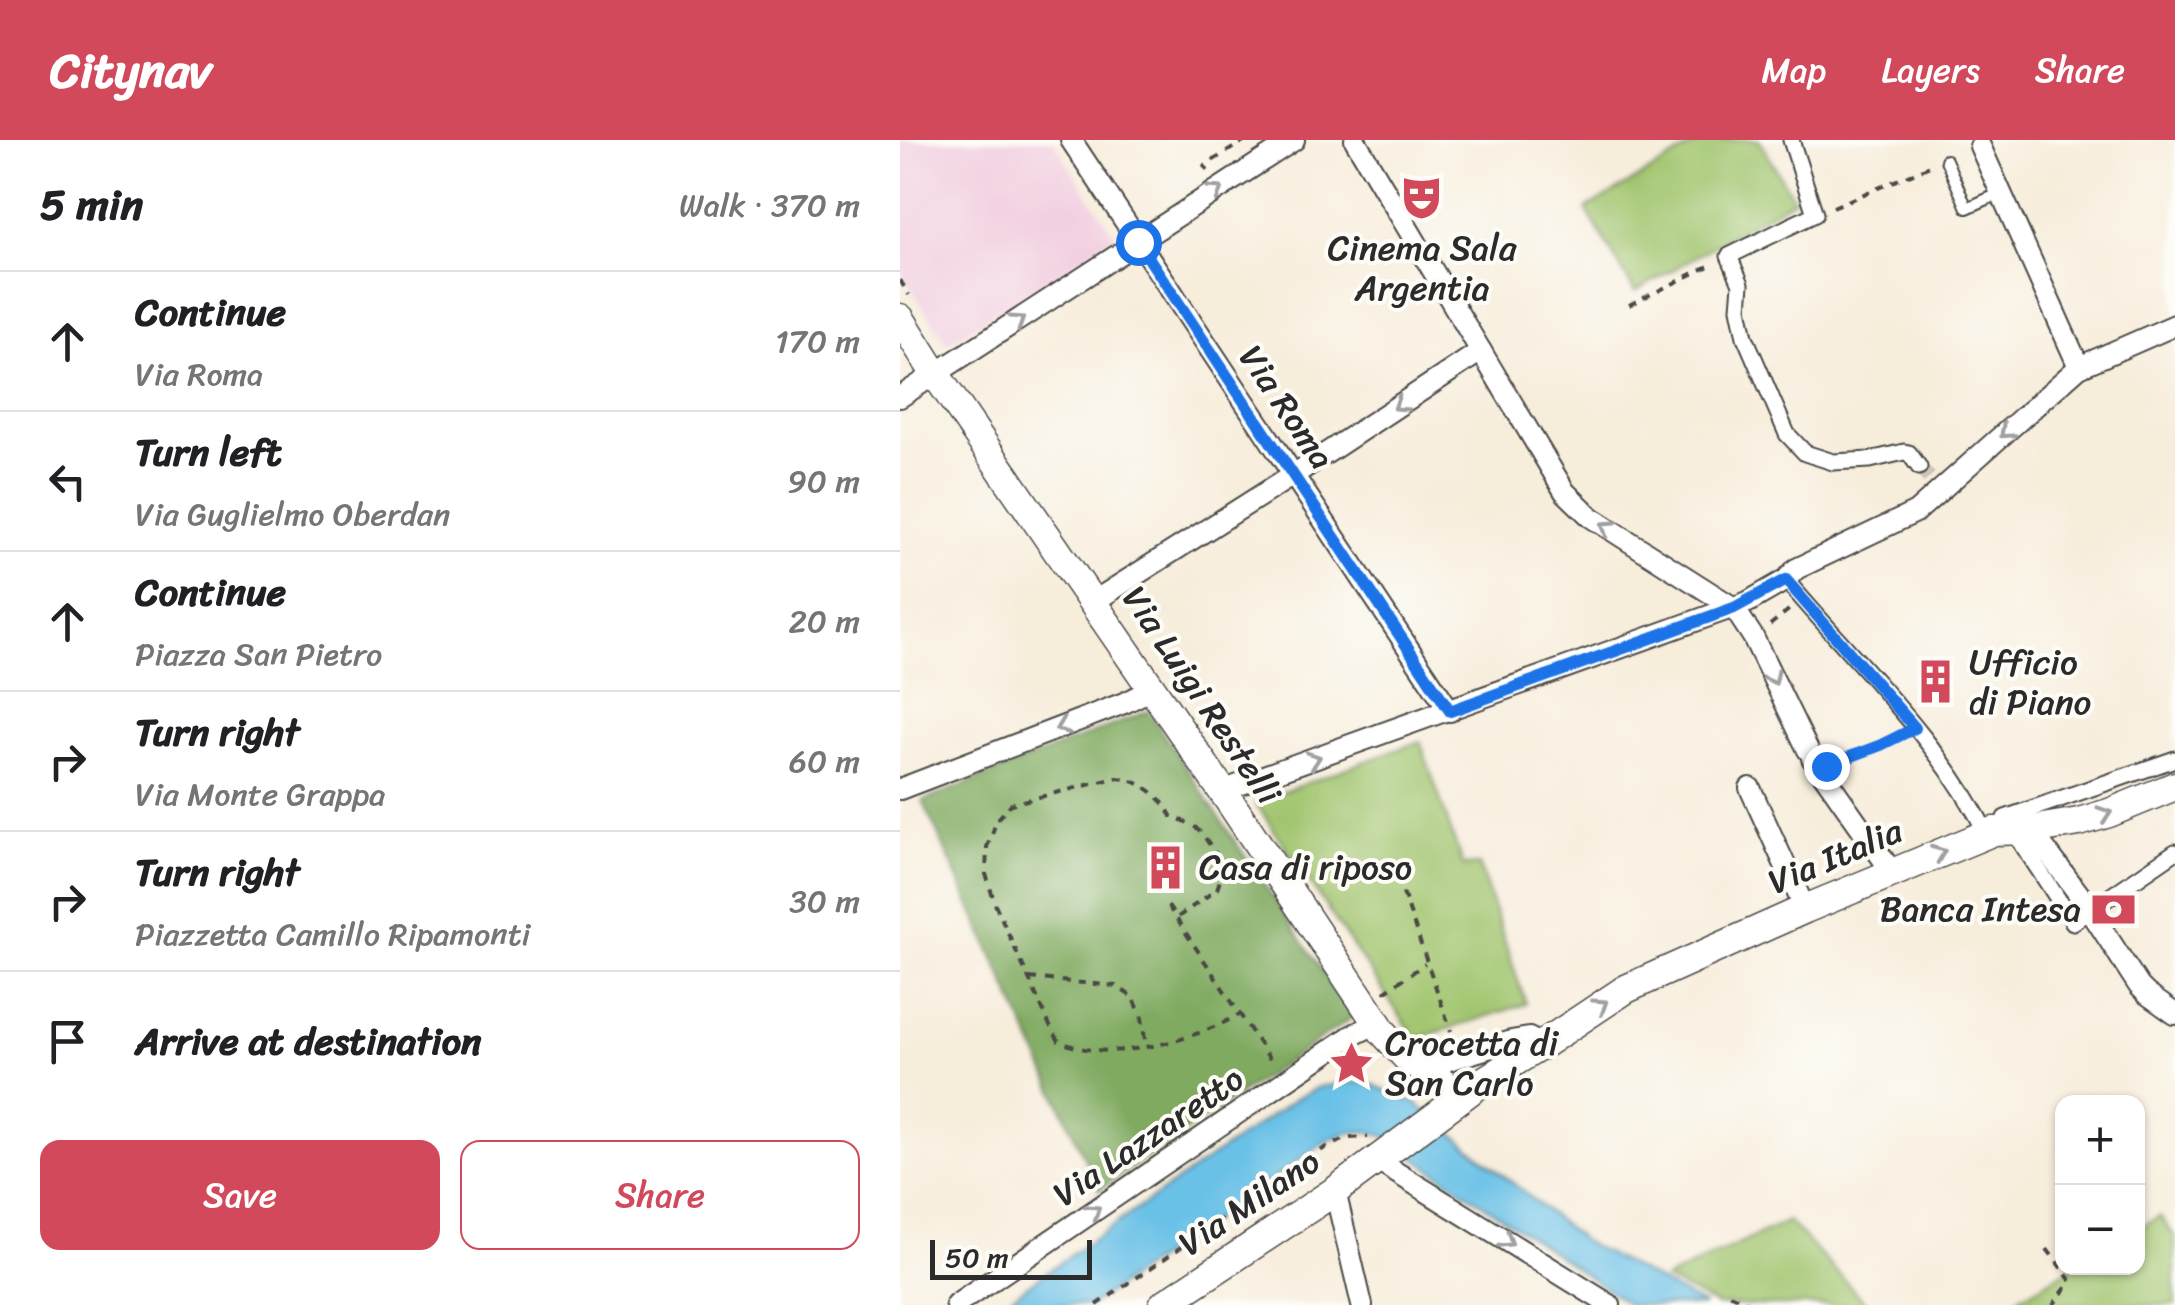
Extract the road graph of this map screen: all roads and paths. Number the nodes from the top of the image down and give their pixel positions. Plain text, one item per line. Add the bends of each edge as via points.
1 (1070, 140) edge
2 (1246, 140) edge
3 (1294, 140) edge
4 (1355, 140) edge
5 (1791, 140) edge
6 (1983, 142) edge
7 (1946, 160) joint
8 (1208, 170) dead end
9 (2001, 193) junction
10 (1815, 214) junction
11 (1138, 242) junction
12 (1730, 256) junction
13 (900, 280) edge
14 (1629, 305) dead end
15 (909, 312) edge
16 (2174, 331) edge
17 (1481, 351) junction
18 (2079, 367) junction
19 (936, 374) junction
20 (900, 397) edge
21 (1919, 466) tunnel mouth
22 (1293, 475) junction
23 (1786, 580) junction
24 (1802, 600) junction
25 (1093, 602) junction
26 (1734, 608) junction
27 (1762, 631) dead end
28 (1152, 689) junction
29 (1450, 711) junction
30 (1915, 728) junction
31 (1813, 759) junction
32 (2175, 759) edge
33 (2175, 786) edge
34 (1750, 788) dead end
35 (900, 789) edge
36 (1222, 791) junction
37 (2010, 831) junction
38 (2175, 852) edge
39 (1892, 872) junction
40 (1403, 893) dead end
41 (1168, 906) dead end
42 (1805, 909) junction
43 (2090, 910) junction
44 (1178, 917) junction
45 (1426, 963) junction
46 (1028, 978) junction
47 (1378, 1009) junction
48 (1240, 1014) junction
49 (2175, 1014) edge
50 (1451, 1031) dead end
51 (1542, 1045) junction
52 (1146, 1047) junction
53 (1429, 1074) junction
54 (1285, 1082) junction
55 (1450, 1104) junction
56 (1382, 1148) junction
57 (1335, 1191) junction
58 (2047, 1249) dead end
59 (1730, 1294) dead end
60 (956, 1305) edge
61 (1097, 1305) edge
62 (1163, 1305) edge
63 (1362, 1305) edge
64 (1610, 1305) edge
65 (1752, 1305) edge
66 (2053, 1305) edge

1 - 11 street, Via Roma
2 - 8 path via 1204,166
11 -> 3 street
4 - 17 street
5 - 10 street
6 - 9 street
7 - 9 lane via 1967,208
7 - 10 path
9 - 18 street
10 - 12 street
19 -> 11 street
11 - 22 street, Via Roma
12 - 14 path
12 - 21 street via 1741,284 1745,337 1787,434 1804,453 1833,462 1904,452
13 - 15 path
15 - 19 street, Via Luigi Restelli
16 - 18 street
17 -> 22 street
26 -> 17 street via 1580,508
18 -> 23 street via 1910,516 1796,569
19 - 20 street
19 - 25 street, Via Luigi Restelli
22 - 25 street
22 - 29 street, Via Roma
23 - 24 street
23 - 26 street
24 - 27 path
24 - 30 street
25 - 28 street, Via Luigi Restelli
26 - 29 street
26 -> 31 street
28 -> 35 street
28 - 36 street, Via Luigi Restelli
36 -> 29 street
30 - 31 path via 1881,745
30 - 37 street via 1969,800
31 - 39 street
32 - 37 street via 2006,818
37 -> 33 street, Via Italia via 2068,825
34 - 42 street
36 - 47 street, Via Luigi Restelli
39 -> 37 street, Via Italia
37 - 43 street
38 - 43 street
39 - 42 street, Via Italia
40 - 45 path
41 - 44 path
51 -> 42 street, Via Italia via 1626,989
43 - 49 street via 2139,986
44 - 46 path via 1217,889 1220,865 1203,834 1171,816 1146,788 1116,778 1011,804 992,829 986,874
44 - 48 path
45 - 47 path
45 - 50 path
46 - 52 path via 1060,1041 1096,1050
46 - 52 path via 1116,986 1134,998
47 - 53 street, Via Luigi Restelli via 1396,1048
47 - 54 street, Via Lazzaretto
48 - 52 path
48 - 54 path
51 - 53 street via 1529,1038 1511,1041 1446,1061
51 - 55 street, Via Italia
53 - 55 street, Via Luigi Restelli
60 -> 54 street, Via Lazzaretto
55 - 56 street, Via Milano
56 - 57 street, Via Milano
56 - 61 path via 1357,1136 1332,1144
56 -> 64 street
57 - 62 street, Via Milano
57 - 63 street
58 - 66 path via 2070,1282
59 - 65 path

